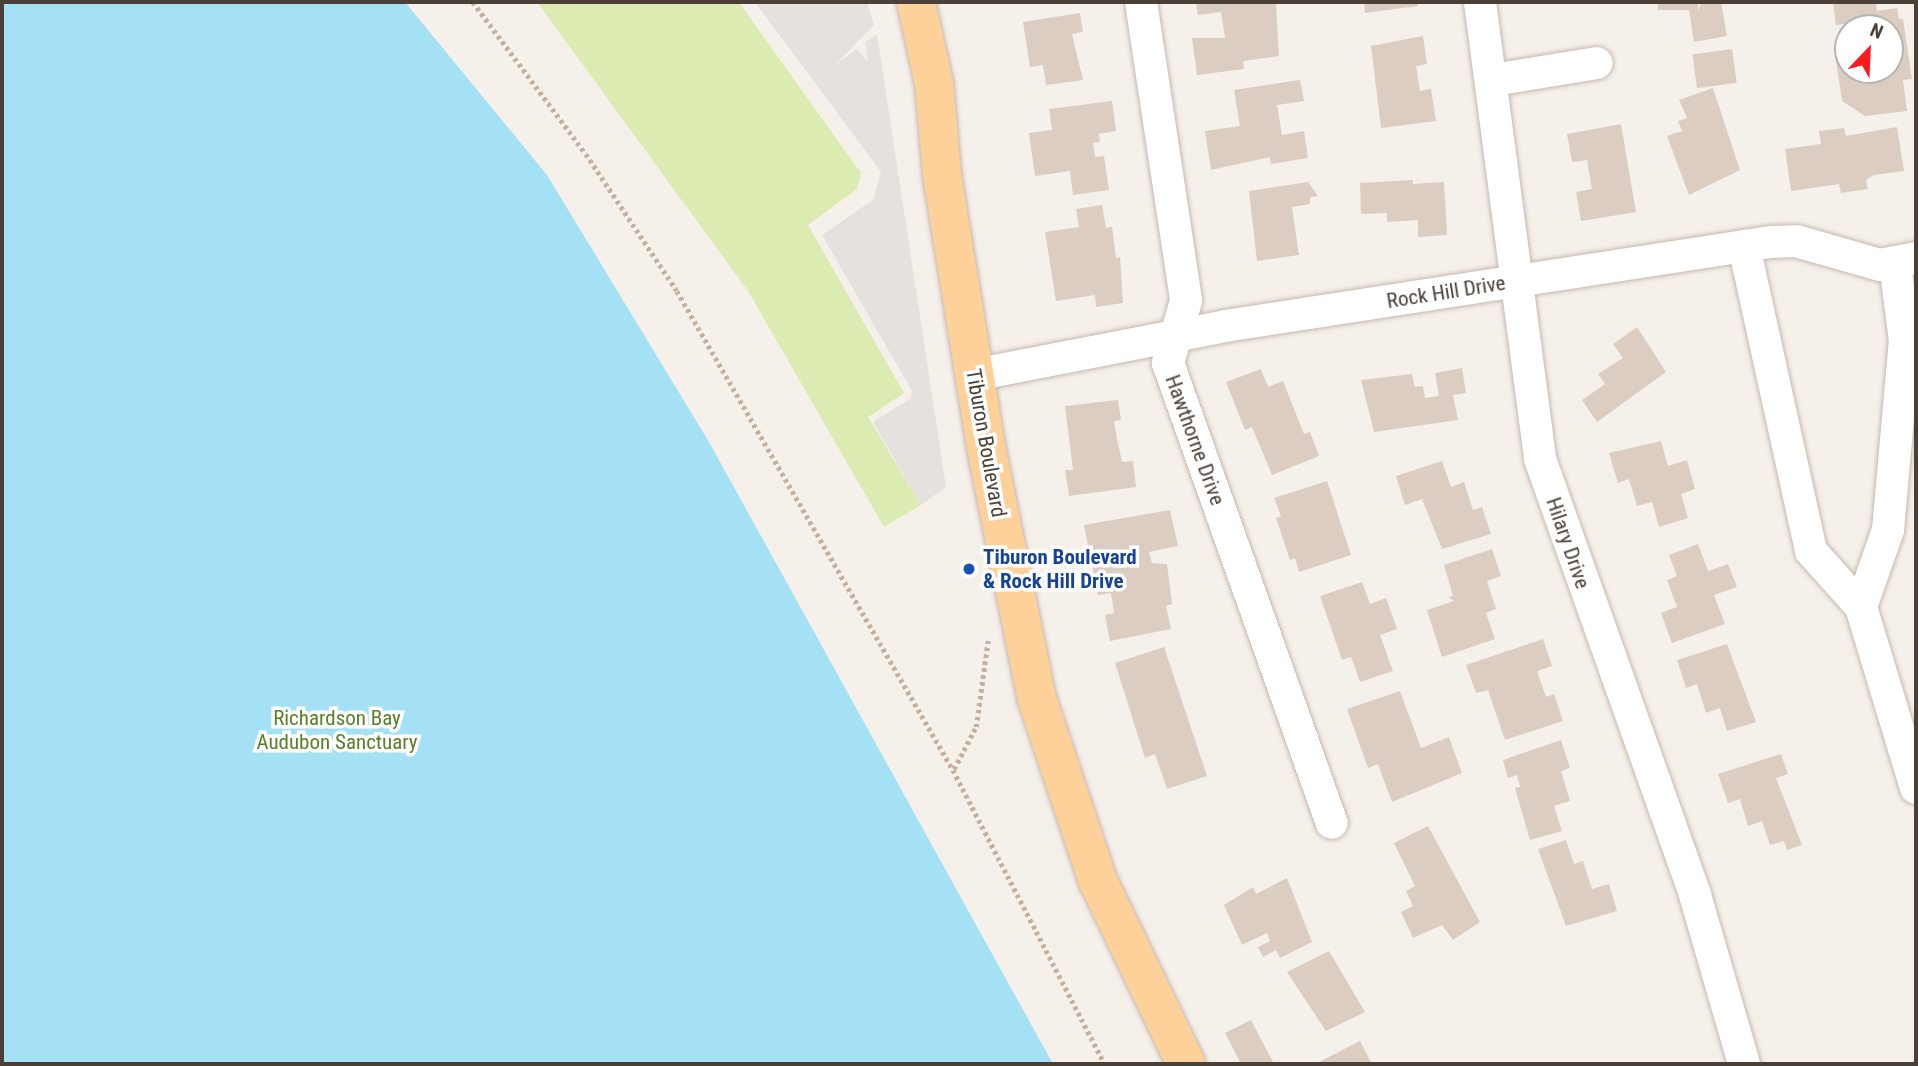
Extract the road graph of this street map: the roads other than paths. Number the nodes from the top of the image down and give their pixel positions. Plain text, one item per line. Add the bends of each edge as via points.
1 (916, 2) edge
2 (1141, 2) edge
3 (1480, 2) edge
4 (1597, 63) dead end
5 (1493, 79) junction
6 (1744, 246) junction
7 (1905, 261) edge
8 (1520, 281) junction
9 (1176, 334) junction
10 (974, 376) junction
11 (1861, 607) junction
12 (1916, 788) edge
13 (1332, 823) dead end
14 (1186, 1064) edge
15 (1744, 1064) edge

1 - 10 main road, Tiburon Boulevard via 934,83 942,175
2 - 9 street, Hawthorne Drive via 1186,301
3 - 5 street, Hilary Drive
4 - 5 street
5 - 8 street, Hilary Drive
6 - 7 street, Rock Hill Drive via 1796,241 1862,263
6 - 8 street, Rock Hill Drive
6 - 11 street via 1811,551
7 - 11 street via 1905,341 1888,530
8 - 9 street, Rock Hill Drive
8 - 15 street, Hilary Drive via 1529,396 1544,471 1695,895
9 - 10 street, Rock Hill Drive
9 - 13 street, Hawthorne Drive via 1168,363
10 - 14 main road, Tiburon Boulevard via 1037,699 1074,818 1110,910
11 - 12 street

